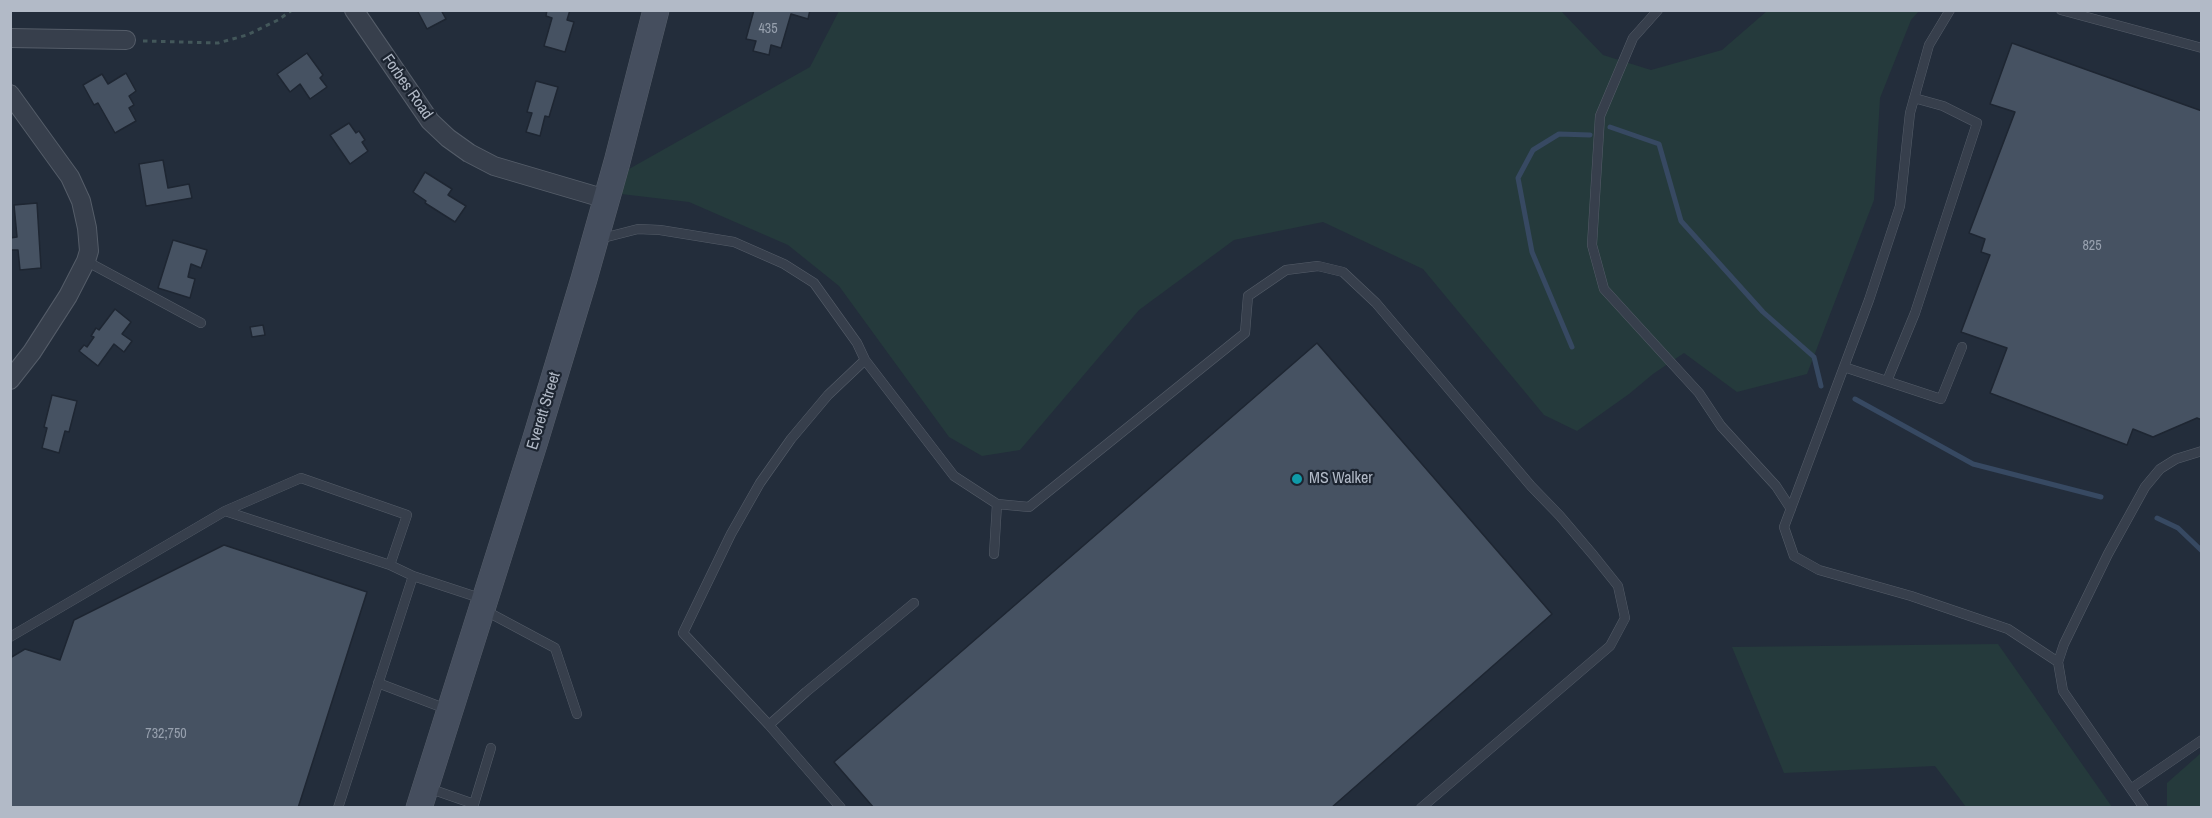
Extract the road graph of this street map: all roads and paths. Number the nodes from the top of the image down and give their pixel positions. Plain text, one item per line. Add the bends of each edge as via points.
1 (292, 10) edge
2 (354, 10) edge
3 (656, 10) edge
4 (1658, 10) edge
5 (1950, 10) edge
6 (2061, 10) edge
7 (10, 38) edge
8 (126, 40) joint
9 (2202, 48) edge
10 (10, 94) edge
11 (1914, 98) junction
12 (606, 199) junction
13 (594, 241) junction
14 (86, 261) junction
15 (201, 323) dead end
16 (1962, 347) dead end
17 (865, 360) junction
18 (1844, 367) junction
19 (10, 380) edge
20 (1887, 381) junction
21 (2202, 452) edge
22 (997, 504) junction
23 (1791, 509) junction
24 (225, 511) junction
25 (994, 554) dead end
26 (390, 565) junction
27 (413, 576) junction
28 (914, 603) dead end
29 (484, 604) junction
30 (10, 637) edge
31 (2058, 662) junction
32 (378, 683) junction
33 (450, 710) junction
34 (578, 714) dead end
35 (769, 725) junction
36 (2202, 740) edge
37 (491, 748) dead end
38 (2132, 788) junction
39 (422, 797) edge
40 (473, 806) edge
41 (338, 807) edge
42 (841, 807) edge
43 (1422, 807) edge
44 (2144, 807) edge

1 - 8 path via 247,35 218,43
2 - 12 street, Forbes Road via 430,121 455,143 494,166
3 - 12 street, Everett Street
4 - 23 lane via 1633,38 1600,116 1595,256 1604,289 1699,393 1721,426 1776,486
5 - 11 lane via 1929,45
6 - 9 lane
7 - 8 street
10 - 14 street via 70,177 81,201 89,251
11 - 18 lane via 1900,206
11 - 20 lane via 1943,106 1977,123 1915,313
12 - 13 street, Everett Street
13 - 17 lane via 638,229 734,242 784,264 814,283
13 - 29 street, Everett Street
14 - 15 lane
14 - 19 street via 62,306
16 - 20 lane via 1941,399
17 - 22 lane via 954,476
17 - 35 lane via 791,439 760,483 683,633
18 - 20 lane
18 - 23 lane
21 - 31 lane via 2176,459 2160,469 2145,487 2108,554
22 - 25 lane
22 - 43 lane via 1029,507 1236,341 1245,333 1248,296 1286,270 1318,266 1343,272 1376,303 1594,556 1617,586 1625,618 1610,646
23 - 31 lane via 1784,527 1794,556 1819,570 2008,629
24 - 26 lane
24 - 26 lane via 301,478 407,515
24 - 30 lane
26 - 27 lane
27 - 29 lane
27 - 32 lane
28 - 35 lane
29 - 33 street, Everett Street
29 - 34 lane via 555,648
31 - 38 lane via 2063,691
32 - 33 lane
32 - 41 lane
33 - 39 street, Everett Street
35 - 42 lane
36 - 38 lane
37 - 40 lane
38 - 44 lane
39 - 40 lane

